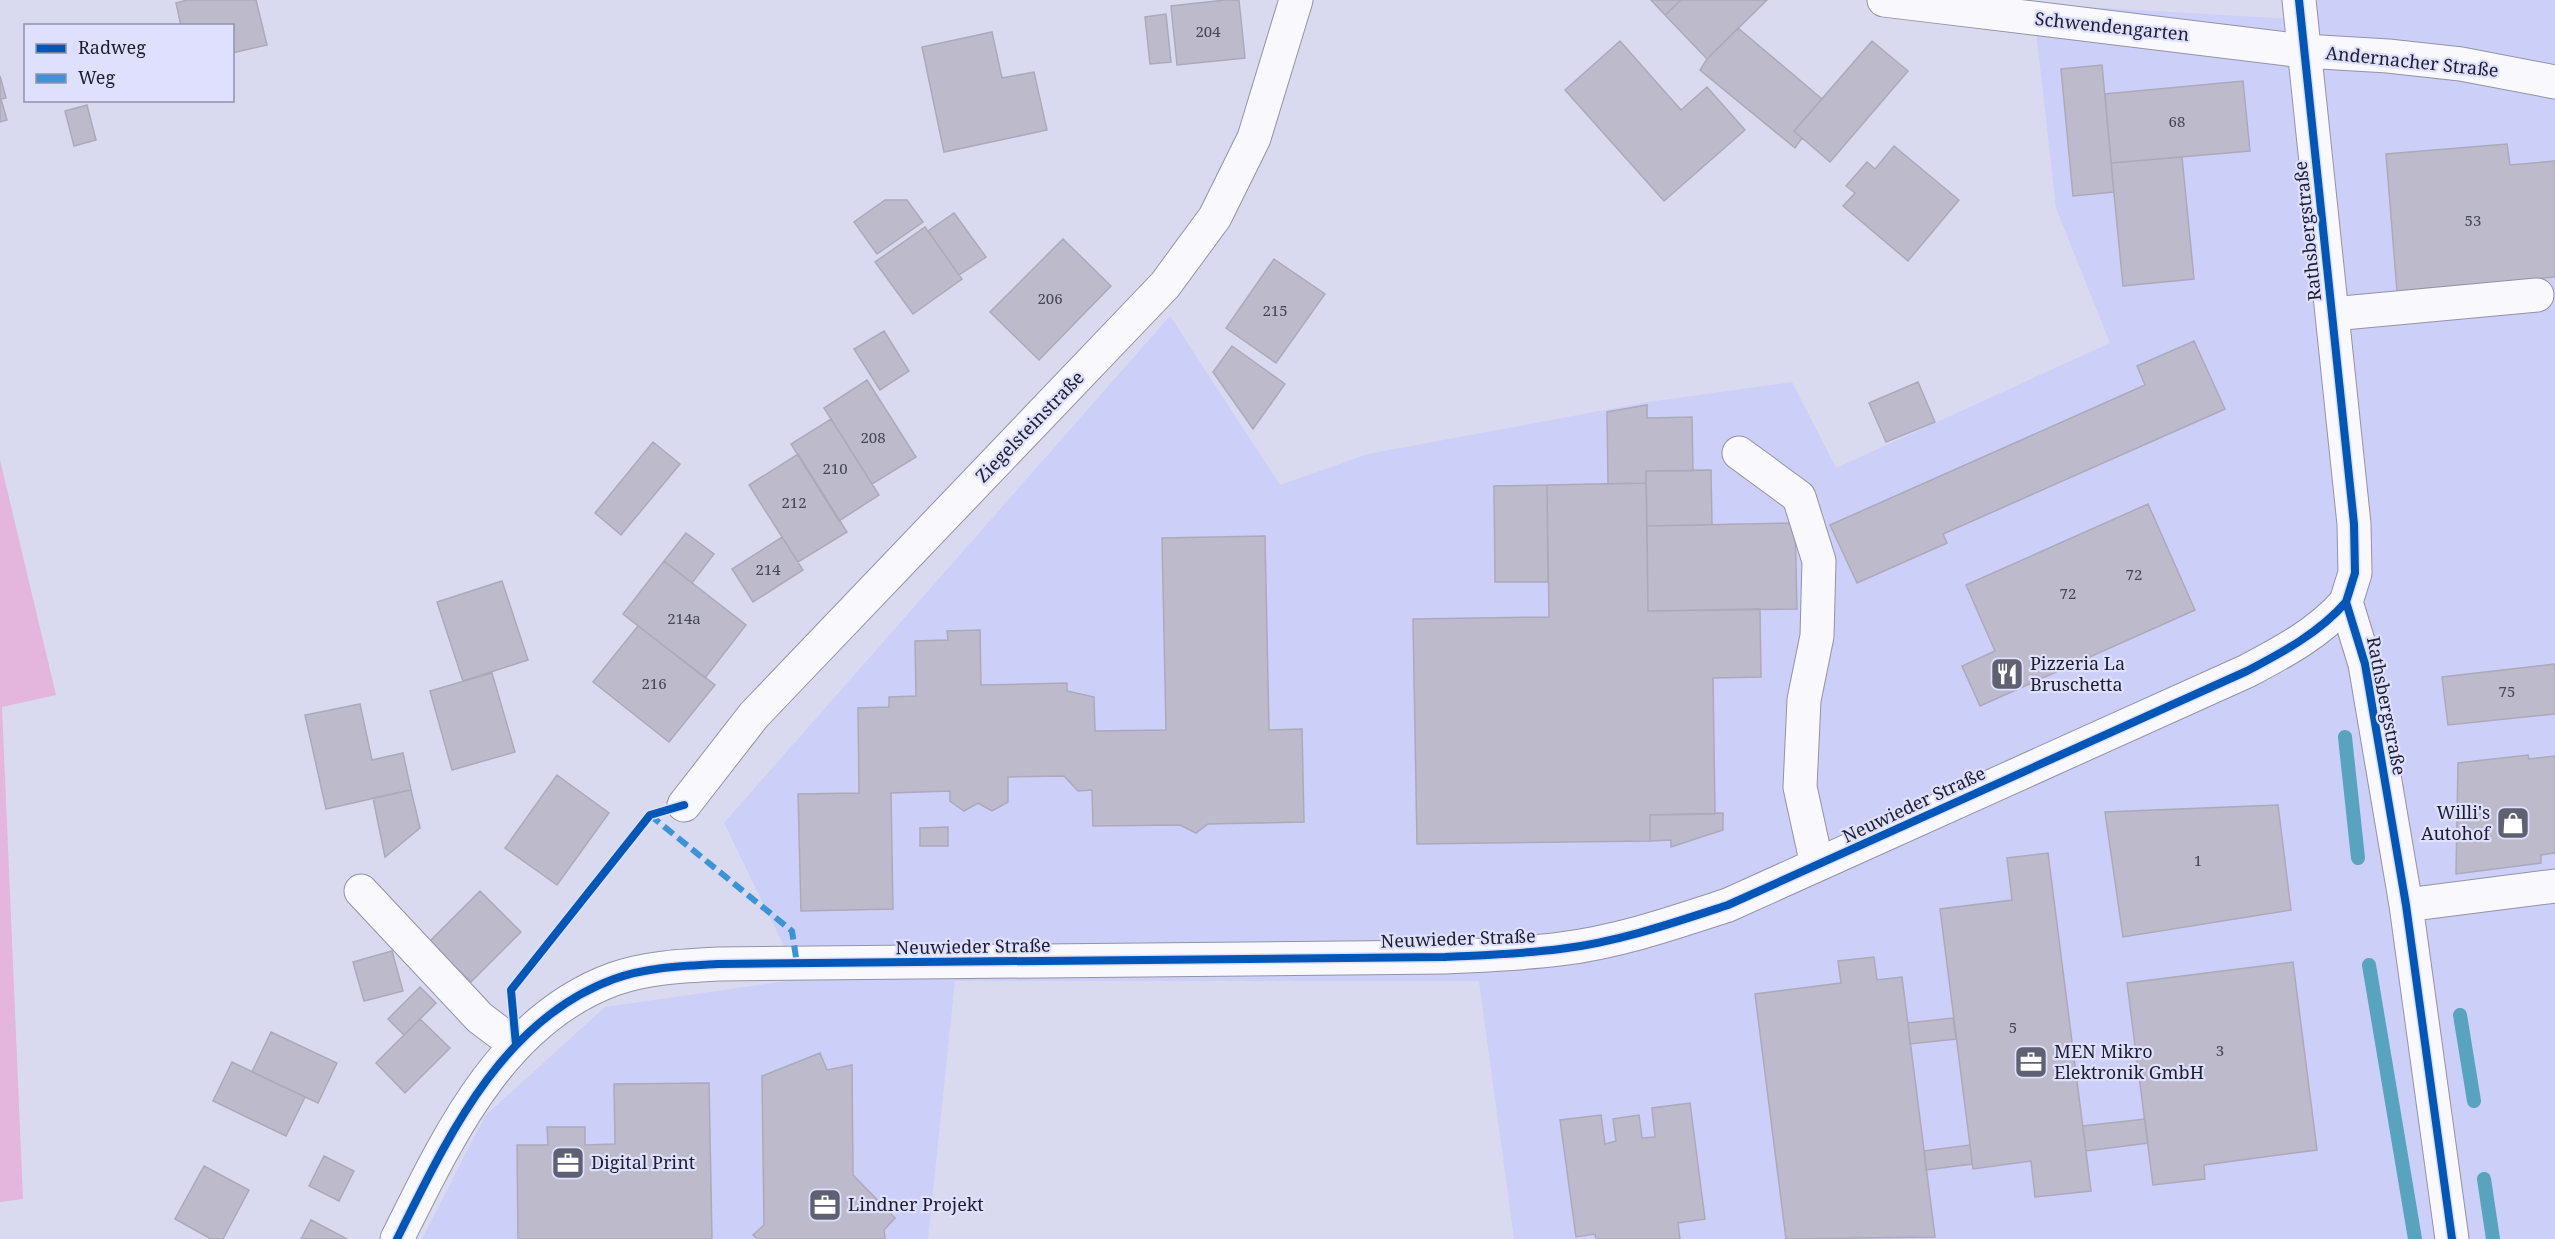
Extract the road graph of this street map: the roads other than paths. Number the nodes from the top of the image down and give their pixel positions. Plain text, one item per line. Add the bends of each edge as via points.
1 (1296, 0) edge
2 (1884, 0) edge
3 (2299, 0) edge
4 (2304, 51) junction
5 (2555, 82) edge
6 (2537, 295) dead end
7 (2332, 314) junction
8 (1738, 453) dead end
9 (2346, 602) junction
10 (684, 805) dead end
11 (1817, 865) junction
12 (2555, 886) edge
13 (361, 891) dead end
14 (2406, 905) junction
15 (516, 1045) junction
16 (397, 1239) edge
17 (2452, 1239) edge

1 - 10 street, Ziegelsteinstraße via 1254,138 1215,217 1165,285 754,715
2 - 4 street, Schwendengarten
3 - 4 street, Rathsbergstraße
4 - 5 street, Andernacher Straße via 2461,64
4 - 7 street, Rathsbergstraße
6 - 7 street
7 - 9 street, Rathsbergstraße via 2354,524 2355,573
8 - 11 street via 1800,497 1819,561 1817,636 1804,700 1800,787
9 - 11 street, Neuwieder Straße via 2316,631 2247,671
9 - 14 street, Rathsbergstraße via 2365,664
11 - 15 street, Neuwieder Straße via 1728,905 1663,927 1562,949 1512,954 676,966 593,987 570,999
12 - 14 street
13 - 15 street via 480,1018
14 - 17 street, Rathsbergstraße
15 - 16 street via 453,1130

